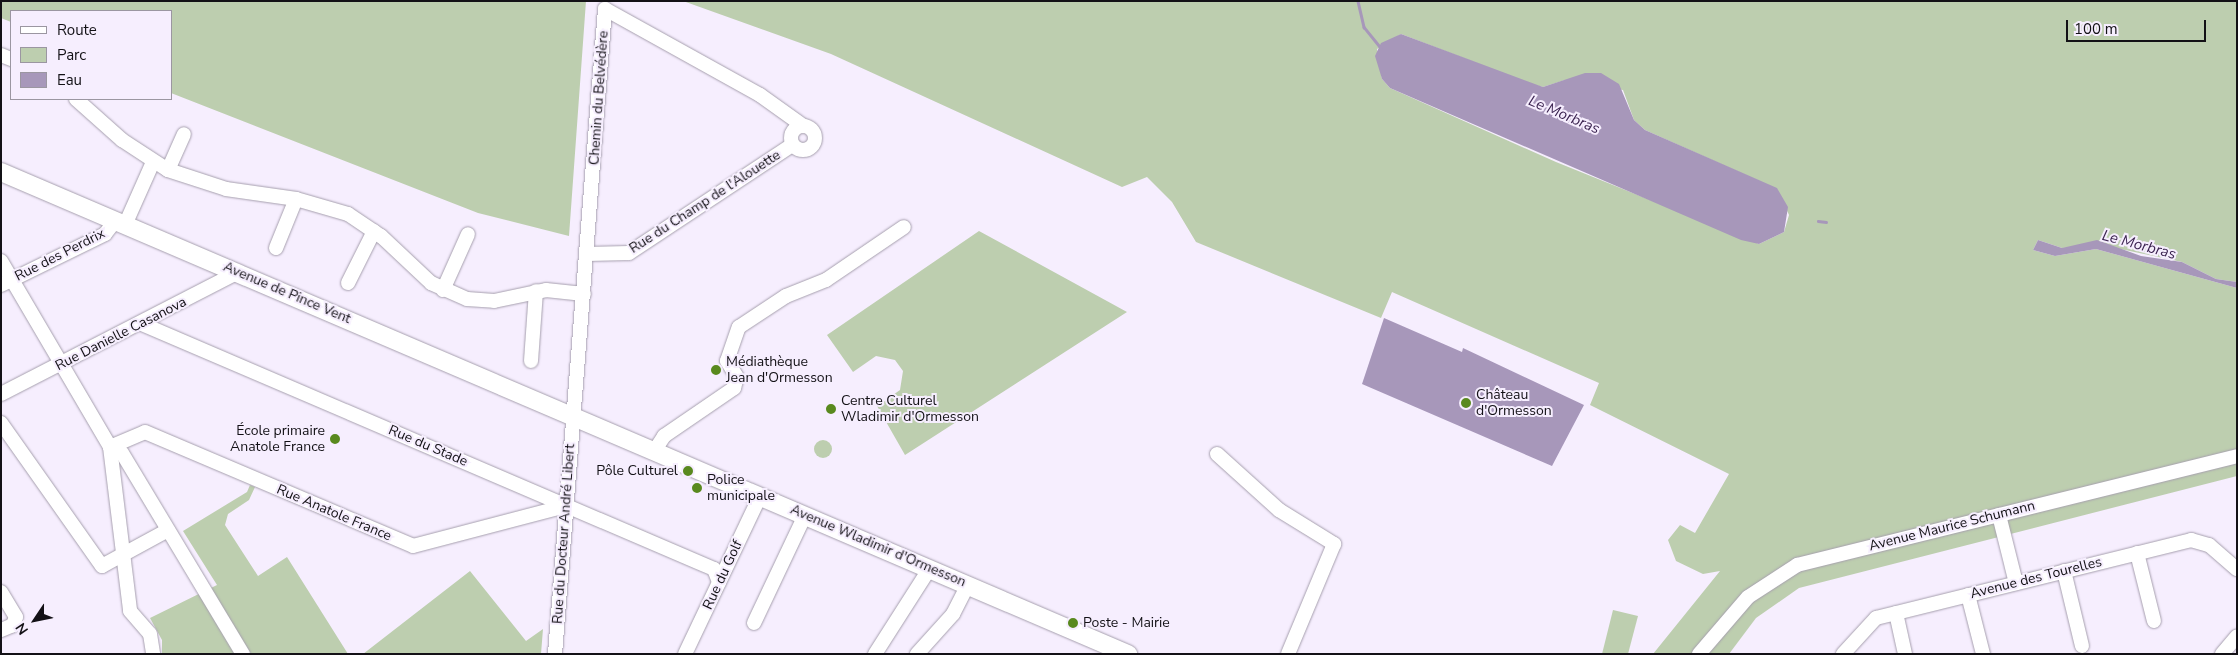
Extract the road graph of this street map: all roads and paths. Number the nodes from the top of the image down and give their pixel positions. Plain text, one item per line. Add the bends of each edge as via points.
1 (77, 100) edge
2 (802, 125) junction
3 (184, 131) dead end
4 (792, 145) junction
5 (153, 162) junction
6 (168, 170) junction
7 (1, 172) edge
8 (296, 199) junction
9 (120, 223) junction
10 (904, 228) dead end
11 (374, 231) junction
12 (468, 234) dead end
13 (276, 248) dead end
14 (587, 254) junction
15 (1, 261) edge
16 (238, 272) junction
17 (6, 282) edge
18 (348, 284) dead end
19 (444, 290) junction
20 (536, 291) junction
21 (584, 294) junction
22 (142, 324) junction
23 (531, 361) dead end
24 (62, 364) junction
25 (1, 394) edge
26 (573, 415) junction
27 (1, 423) edge
28 (110, 447) junction
29 (655, 450) junction
30 (1217, 454) dead end
31 (2237, 456) edge
32 (760, 496) junction
33 (566, 506) junction
34 (805, 515) junction
35 (1999, 515) junction
36 (168, 530) junction
37 (2137, 553) junction
38 (123, 554) junction
39 (930, 568) junction
40 (2237, 569) edge
41 (2064, 571) junction
42 (717, 576) junction
43 (2016, 583) junction
44 (968, 584) junction
45 (1, 592) edge
46 (1968, 595) junction
47 (1896, 613) junction
48 (2154, 621) dead end
49 (754, 623) dead end
50 (1, 630) edge
51 (2235, 642) edge
52 (2082, 646) dead end
53 (153, 654) edge
54 (243, 654) edge
55 (555, 654) edge
56 (685, 654) edge
57 (875, 654) edge
58 (916, 654) edge
59 (1128, 654) edge
60 (1288, 654) edge
61 (1699, 654) edge
62 (1843, 654) edge
63 (1906, 654) edge
64 (1983, 654) edge
65 (2222, 654) edge

1 - 5 street
2 - 4 street via 791,132
2 - 4 street via 814,133 812,146 800,150
2 - 14 street, Chemin du Belvédère via 760,95 605,9
3 - 6 street
4 - 14 street, Rue du Champ de l'Alouette via 629,253
5 - 6 street
5 - 9 street
6 - 8 street via 226,189
7 - 9 main road, Avenue de Pince Vent
8 - 11 street via 348,214
8 - 13 street
9 - 16 main road, Avenue de Pince Vent
9 - 17 street, Rue des Perdrix via 105,234
10 - 29 street via 826,280 786,296 739,327 727,361 737,376 734,388 664,436
11 - 18 street
11 - 19 street
12 - 19 street
14 - 21 street, Chemin du Belvédère
15 - 17 street
16 - 22 street, Rue Danielle Casanova
16 - 26 main road, Avenue de Pince Vent
17 - 24 street
19 - 20 street via 467,299 494,301
20 - 21 street
20 - 23 street
21 - 26 street, Chemin du Belvédère
22 - 24 street, Rue Danielle Casanova
22 - 33 street, Rue du Stade
24 - 25 street, Rue Danielle Casanova
24 - 28 street
26 - 29 main road, Avenue Wladimir d'Ormesson
26 - 33 street, Rue du Docteur André Libert
27 - 38 street via 102,566
28 - 33 street, Rue Anatole France via 145,432 412,546
28 - 36 street via 122,453
28 - 38 street
29 - 32 main road, Avenue Wladimir d'Ormesson
30 - 60 street via 1279,510 1334,544
31 - 35 street, Avenue Maurice Schumann
32 - 34 main road, Avenue Wladimir d'Ormesson
32 - 42 street, Rue du Golf via 728,565
33 - 42 street, Rue du Stade
33 - 55 street, Rue du Docteur André Libert
34 - 39 main road, Avenue Wladimir d'Ormesson
34 - 49 street
35 - 43 street
35 - 61 street, Avenue Maurice Schumann via 1820,557 1779,572 1731,614
36 - 38 street
36 - 54 street
37 - 40 street, Avenue des Tourelles via 2191,540 2209,545
37 - 41 street, Avenue des Tourelles
37 - 48 street
38 - 53 street via 130,612 150,634
39 - 44 main road, Avenue Wladimir d'Ormesson
39 - 57 street
41 - 43 street, Avenue des Tourelles
41 - 52 street
42 - 56 street, Rue du Golf
43 - 46 street, Avenue des Tourelles
44 - 58 street via 953,614
44 - 59 main road, Avenue Wladimir d'Ormesson
45 - 50 street via 16,617 12,625
46 - 47 street, Avenue des Tourelles
46 - 64 street
47 - 62 street, Avenue des Tourelles via 1864,626
47 - 63 street
51 - 65 street

